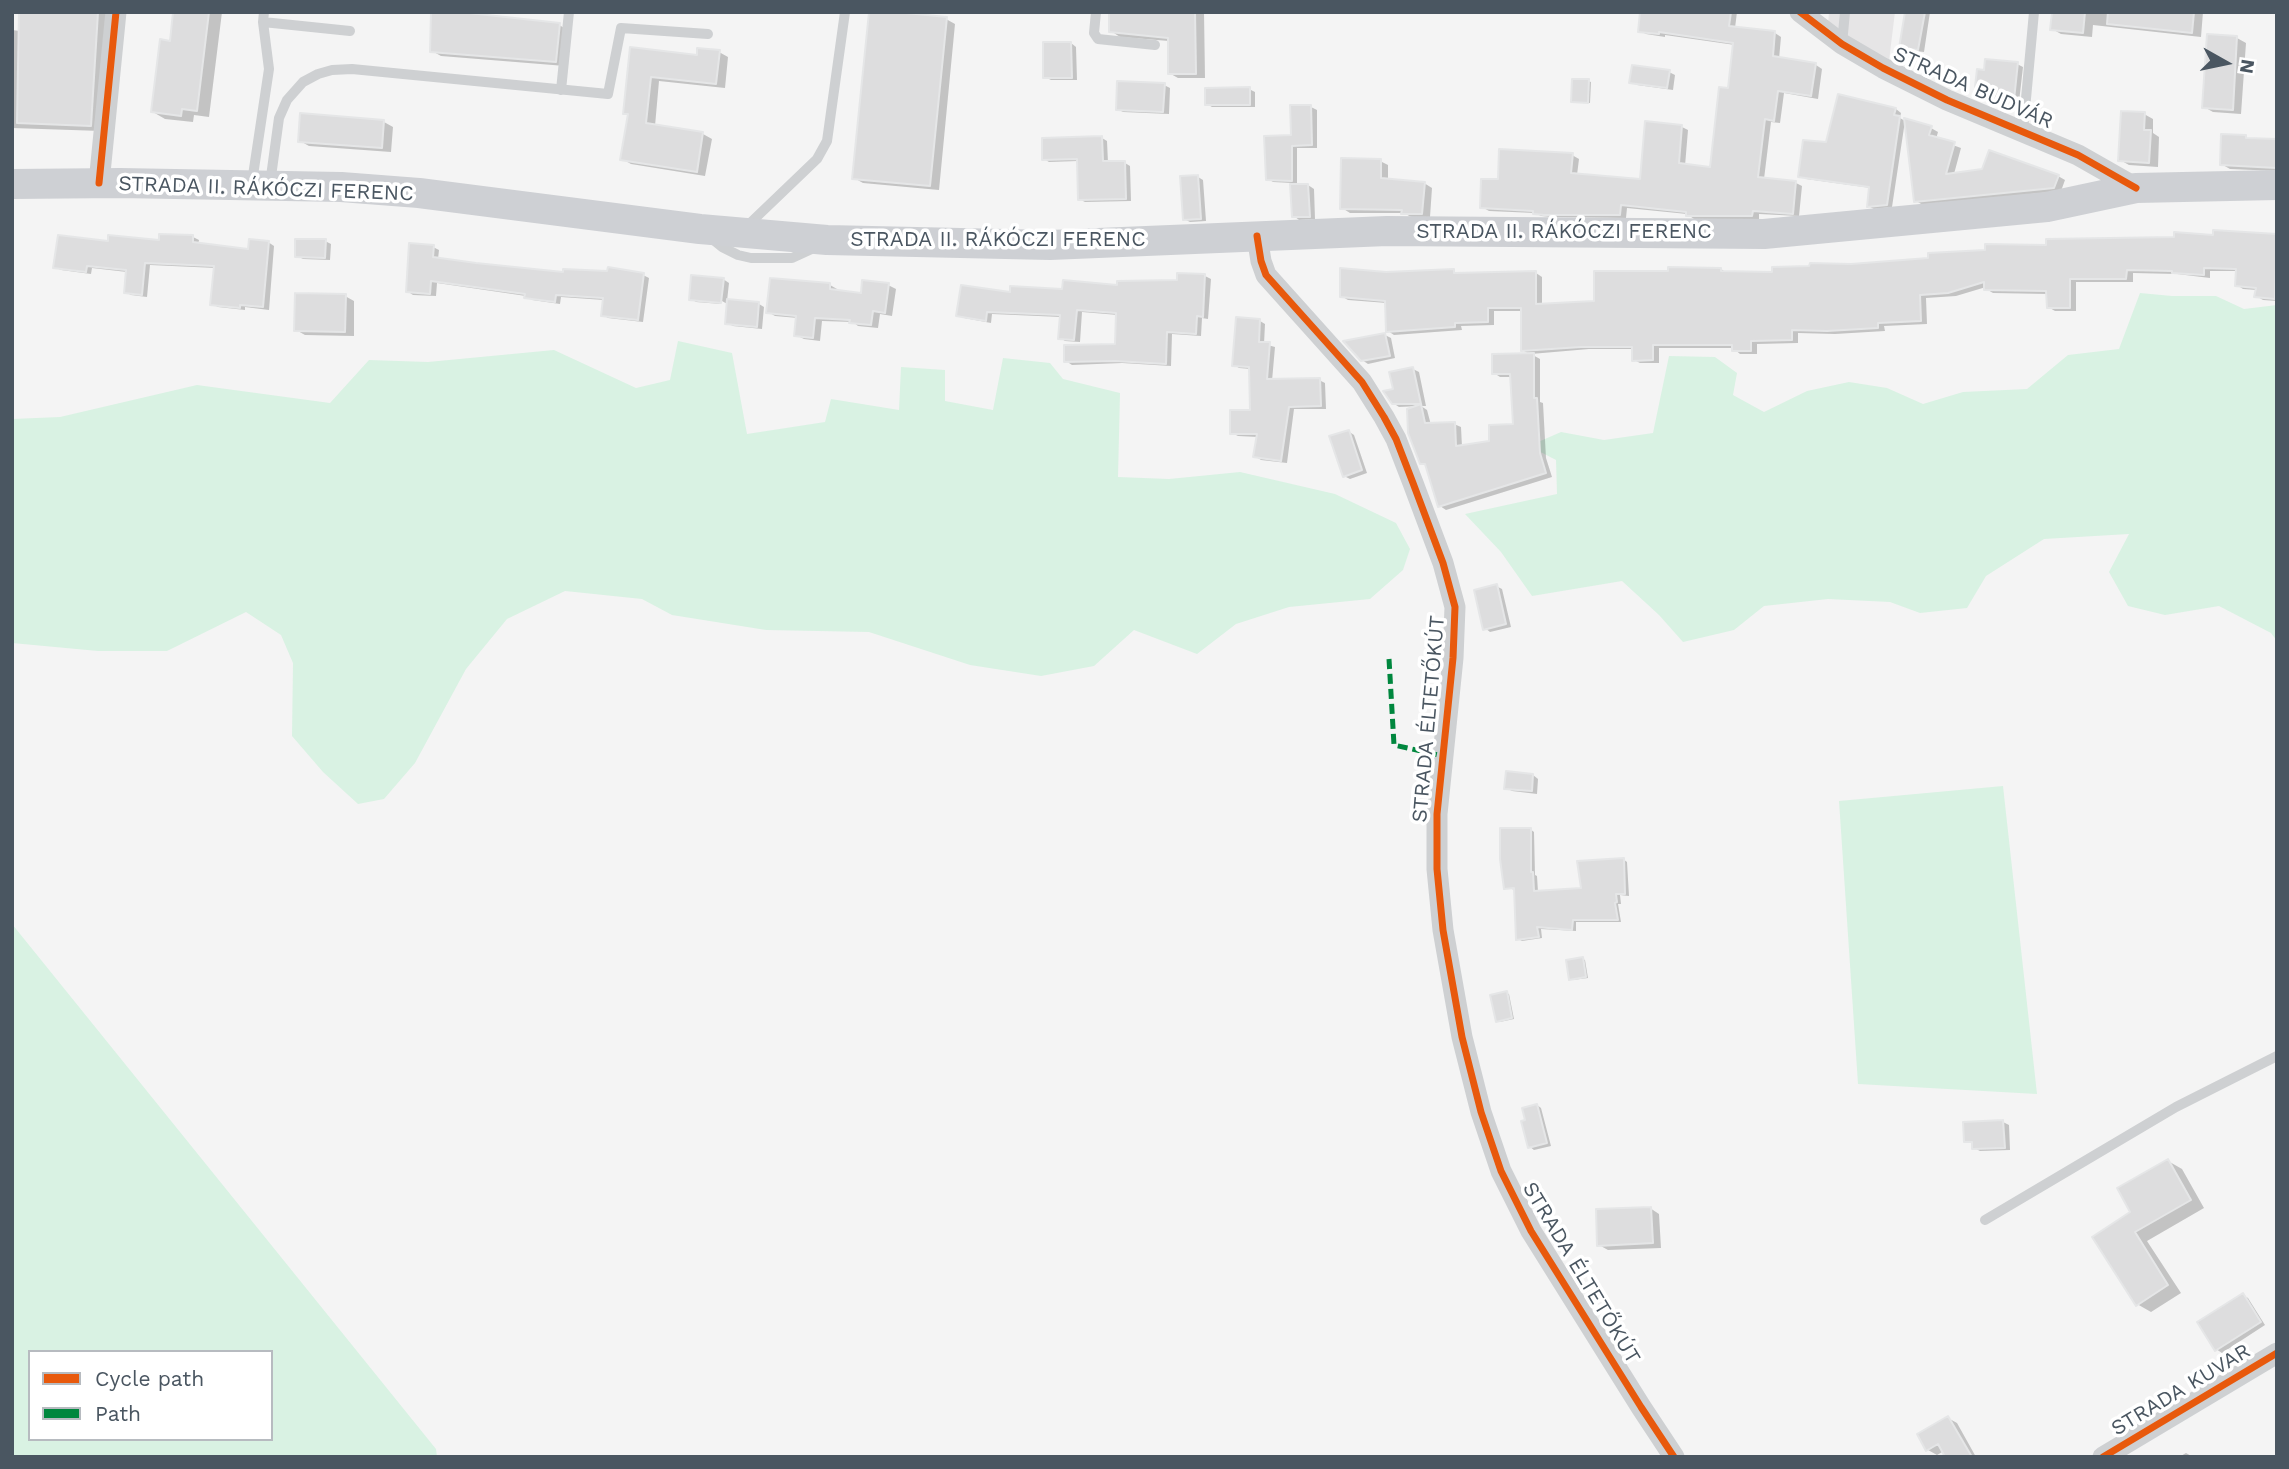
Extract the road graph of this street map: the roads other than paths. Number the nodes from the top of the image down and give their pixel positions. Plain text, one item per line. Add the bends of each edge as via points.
1 (116, 12) edge
2 (569, 12) edge
3 (845, 12) edge
4 (1096, 12) edge
5 (1800, 12) edge
6 (1845, 12) edge
7 (2034, 12) edge
8 (264, 17) edge
9 (350, 31) dead end
10 (708, 34) dead end
11 (1842, 44) junction
12 (1155, 46) dead end
13 (561, 90) junction
14 (2023, 131) junction
15 (99, 183) junction
16 (12, 184) edge
17 (261, 184) junction
18 (2277, 186) edge
19 (2136, 188) junction
20 (700, 229) junction
21 (740, 232) junction
22 (1257, 236) junction
23 (827, 240) junction
24 (2277, 1056) edge
25 (1985, 1220) dead end
26 (2277, 1353) edge
27 (1674, 1457) edge
28 (2103, 1457) edge

1 - 15 street
2 - 13 lane
3 - 21 lane via 827,141 817,159
4 - 12 lane via 1094,33 1098,39
5 - 11 street, STRADA BUDVÁR
6 - 11 lane
7 - 14 lane
8 - 9 lane
8 - 17 lane via 269,69
10 - 13 lane via 621,28 608,94
11 - 14 street, STRADA BUDVÁR via 1947,100
13 - 17 lane via 352,69 318,74 303,82 287,100
14 - 19 street, STRADA BUDVÁR
15 - 16 main road, STRADA II. RÁKÓCZI FERENC
15 - 17 main road, STRADA II. RÁKÓCZI FERENC
17 - 20 main road, STRADA II. RÁKÓCZI FERENC via 419,193
18 - 19 main road, STRADA II. RÁKÓCZI FERENC
19 - 22 main road, STRADA II. RÁKÓCZI FERENC via 2047,207 1764,234 1387,231
20 - 21 main road, STRADA II. RÁKÓCZI FERENC
20 - 23 lane via 722,247 751,258 792,258
21 - 23 main road, STRADA II. RÁKÓCZI FERENC
22 - 23 main road, STRADA II. RÁKÓCZI FERENC via 1050,245
22 - 27 street, STRADA ÉLTETŐKÚT via 1266,275 1362,382 1396,439 1455,607 1437,814 1437,869 1462,1037 1485,1124 1531,1231
24 - 25 lane via 2176,1107
26 - 28 street, STRADA KUVAR

